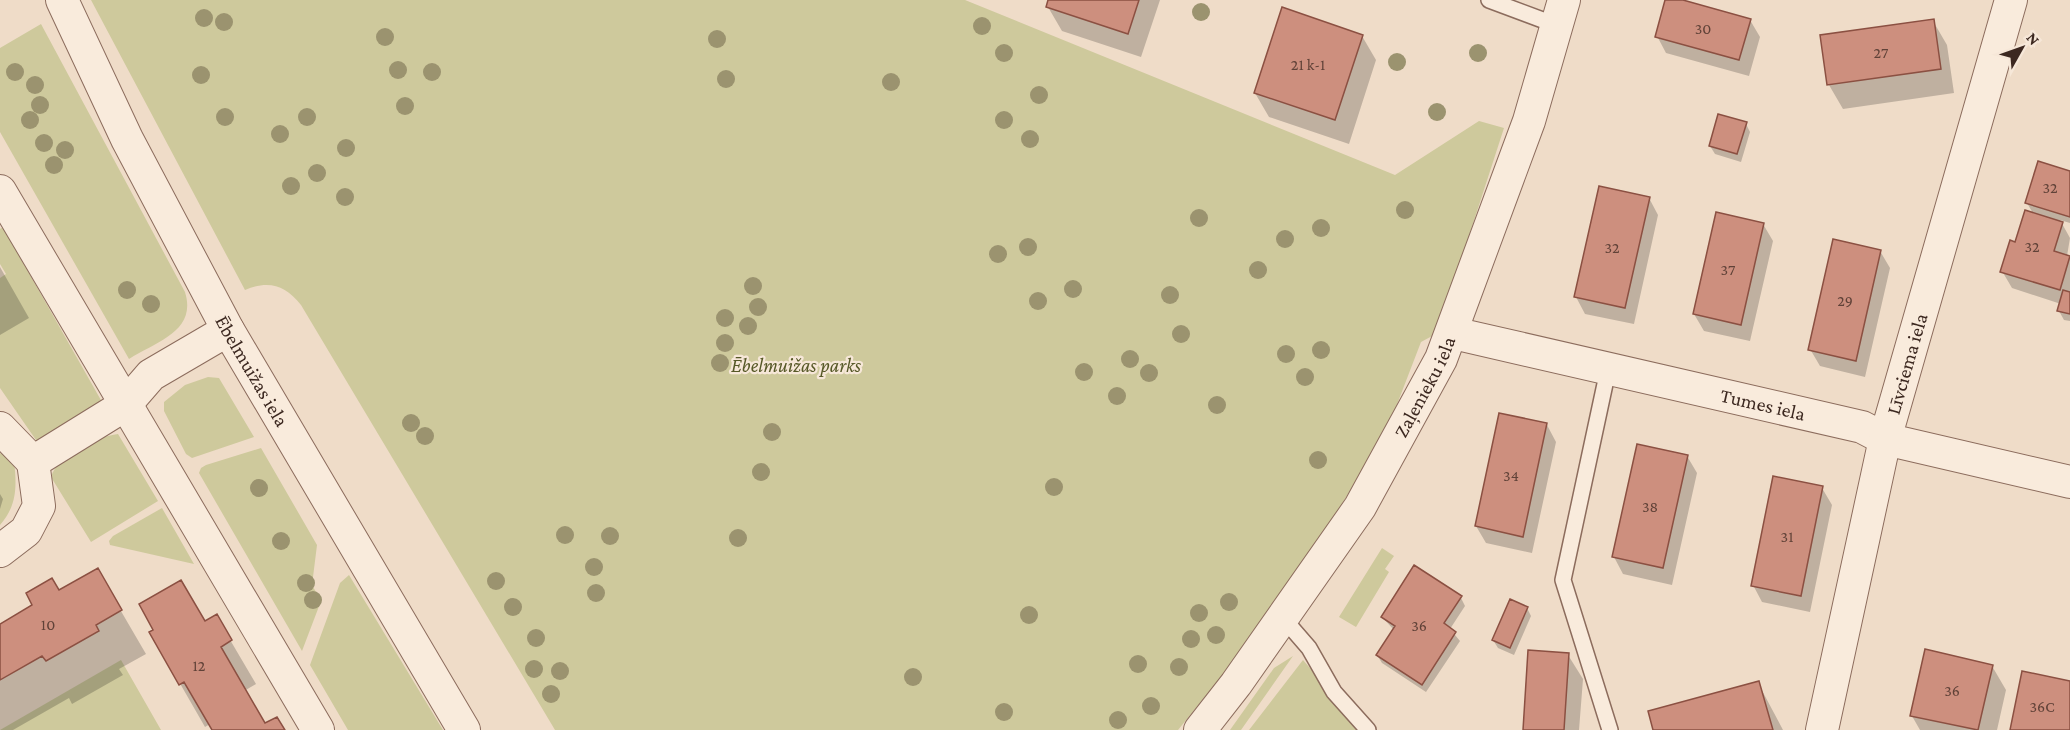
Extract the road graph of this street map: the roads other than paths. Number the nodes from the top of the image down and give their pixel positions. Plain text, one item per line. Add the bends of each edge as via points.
1 (62, 0) edge
2 (1489, 0) edge
3 (2011, 0) edge
4 (1560, 12) edge
5 (0, 191) edge
6 (228, 330) junction
7 (1453, 333) junction
8 (1608, 370) junction
9 (125, 405) junction
10 (0, 428) edge
11 (1885, 439) junction
12 (33, 462) junction
13 (2070, 482) edge
14 (0, 550) edge
15 (1283, 618) junction
16 (318, 730) edge
17 (464, 730) edge
18 (1200, 730) edge
19 (1368, 730) edge
20 (1610, 730) edge
21 (1822, 730) edge

1 - 6 street, Ēbelmuižas iela via 127,139
2 - 4 lane
3 - 11 street, Līvciema iela
4 - 7 street, Zaļenieku iela via 1529,121
5 - 9 street
6 - 9 street via 151,375
6 - 17 street, Ēbelmuižas iela
7 - 8 street, Tumes iela
7 - 15 street, Zaļenieku iela via 1360,507
8 - 11 street, Tumes iela via 1862,427
8 - 20 lane via 1563,580
9 - 12 street
9 - 16 street
10 - 12 street
11 - 13 street, Tumes iela
11 - 21 street, Līvciema iela
12 - 14 street via 39,506 26,531
15 - 18 street, Zaļenieku iela
15 - 19 lane via 1309,648 1334,692

